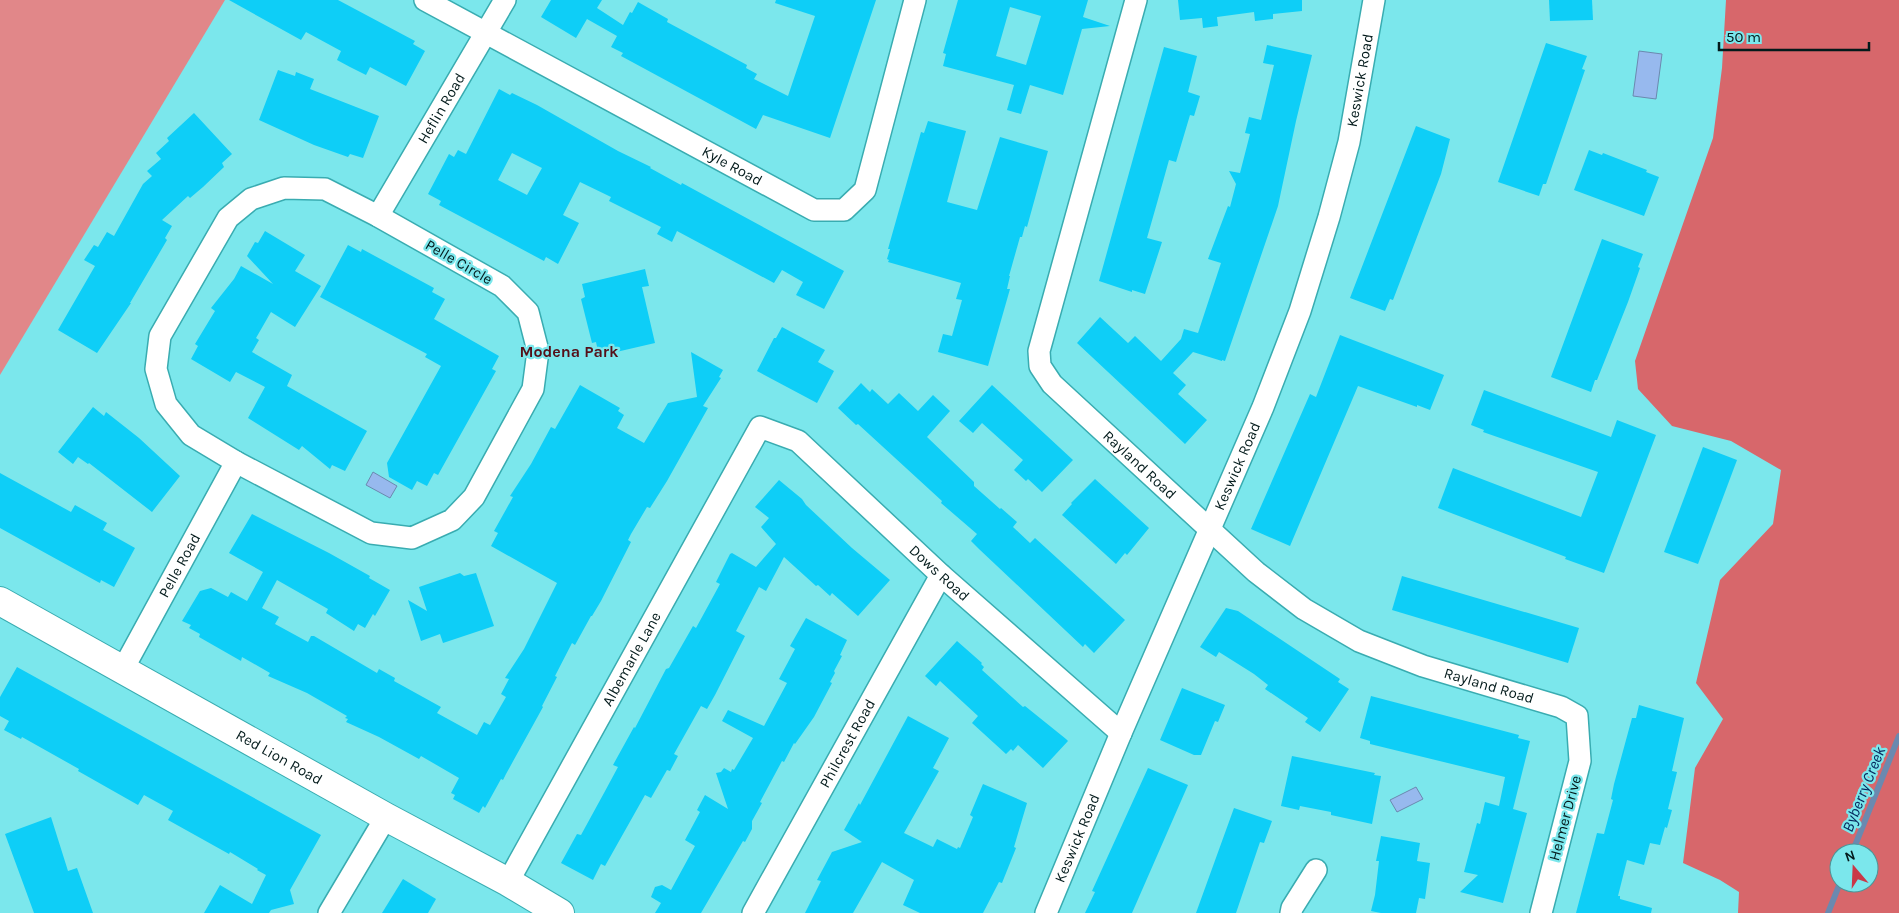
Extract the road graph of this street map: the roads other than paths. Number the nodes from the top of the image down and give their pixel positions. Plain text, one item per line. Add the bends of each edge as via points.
1 (424, 0) edge
2 (505, 0) edge
3 (915, 0) edge
4 (1136, 0) edge
5 (1374, 0) edge
6 (486, 33) junction
7 (378, 216) junction
8 (756, 435) joint
9 (236, 462) junction
10 (1209, 529) junction
11 (941, 575) junction
12 (0, 601) edge
13 (123, 669) junction
14 (1577, 722) joint
15 (1121, 733) junction
16 (386, 817) junction
17 (1316, 870) dead end
18 (508, 882) junction
19 (329, 913) edge
20 (560, 913) edge
21 (753, 913) edge
22 (1046, 913) edge
23 (1291, 913) edge
24 (1541, 913) edge

1 - 6 street, Kyle Road
2 - 6 street, Heflin Road
3 - 6 street, Kyle Road via 865,190 844,210 814,210
4 - 10 street, Rayland Road via 1039,350 1040,366 1052,384
5 - 10 street, Keswick Road via 1349,142 1300,311 1263,407
6 - 7 street, Heflin Road
7 - 9 street, Pelle Circle via 325,188 284,188 251,199 228,218 160,336 156,369 166,404 191,435
7 - 9 street, Pelle Circle via 502,286 528,312 538,351 533,389 474,497 452,520 412,538 371,533
8 - 11 street, Dows Road via 760,427 798,441
8 - 18 street, Albemarle Lane
9 - 13 street, Pelle Road
10 - 14 street, Rayland Road via 1256,572 1304,609 1359,641 1423,666 1561,707 1576,716
10 - 15 street, Keswick Road
11 - 15 street, Dows Road
11 - 21 street, Philcrest Road
12 - 13 street, Red Lion Road
13 - 16 street, Red Lion Road
14 - 24 street, Helmer Drive via 1580,761
15 - 22 street, Keswick Road
16 - 18 street, Red Lion Road
16 - 19 street
17 - 23 street
18 - 20 street, Red Lion Road

